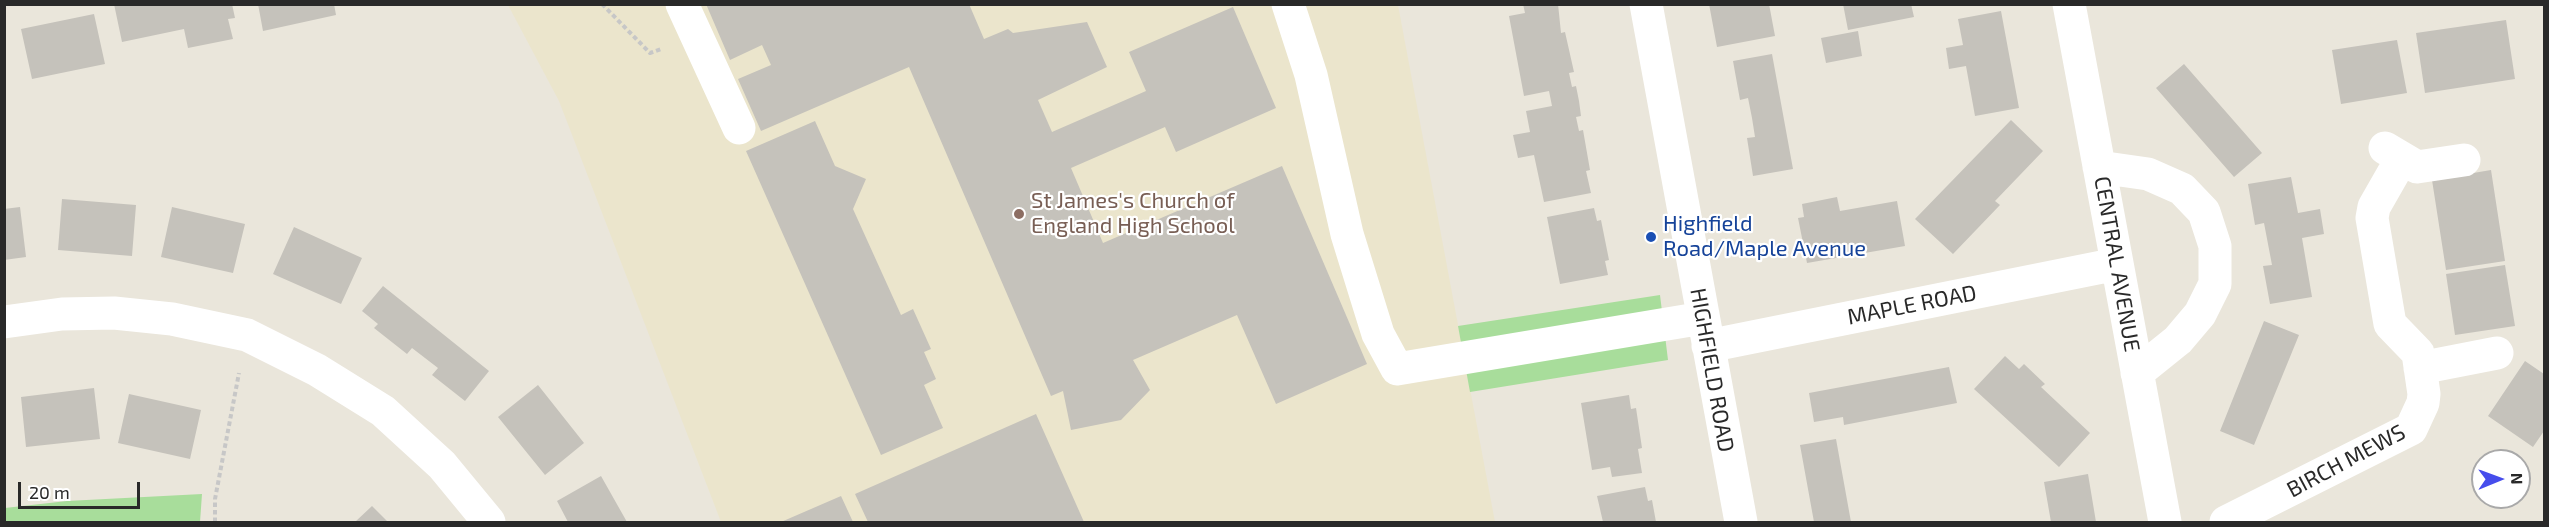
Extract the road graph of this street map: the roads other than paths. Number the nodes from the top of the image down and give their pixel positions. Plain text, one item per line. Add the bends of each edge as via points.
1 (682, 4) edge
2 (1288, 4) edge
3 (1646, 4) edge
4 (2069, 4) edge
5 (739, 128) dead end
6 (2464, 160) dead end
7 (2099, 167) junction
8 (2116, 264) junction
9 (4, 322) edge
10 (1706, 332) junction
11 (2497, 353) dead end
12 (2420, 368) junction
13 (2137, 373) junction
14 (489, 522) edge
15 (1741, 522) edge
16 (2165, 522) edge
17 (2226, 522) edge

1 - 5 street
2 - 10 street, MAPLE ROAD via 1311,75 1347,234 1378,334 1397,369
3 - 10 street, HIGHFIELD ROAD
4 - 7 street, CENTRAL AVENUE
6 - 12 street, BIRCH MEWS via 2417,167 2392,152 2374,207 2372,218 2390,324 2418,353
7 - 8 street, CENTRAL AVENUE
7 - 13 street via 2148,174 2182,189 2204,212 2215,246 2215,284 2200,314 2178,340
8 - 10 street, MAPLE ROAD
8 - 13 street, CENTRAL AVENUE
9 - 14 street via 62,314 114,313 172,319 247,335 317,370 383,411 442,465
10 - 15 street, HIGHFIELD ROAD
11 - 12 street
12 - 17 street, BIRCH MEWS via 2423,403 2411,429
13 - 16 street, CENTRAL AVENUE

